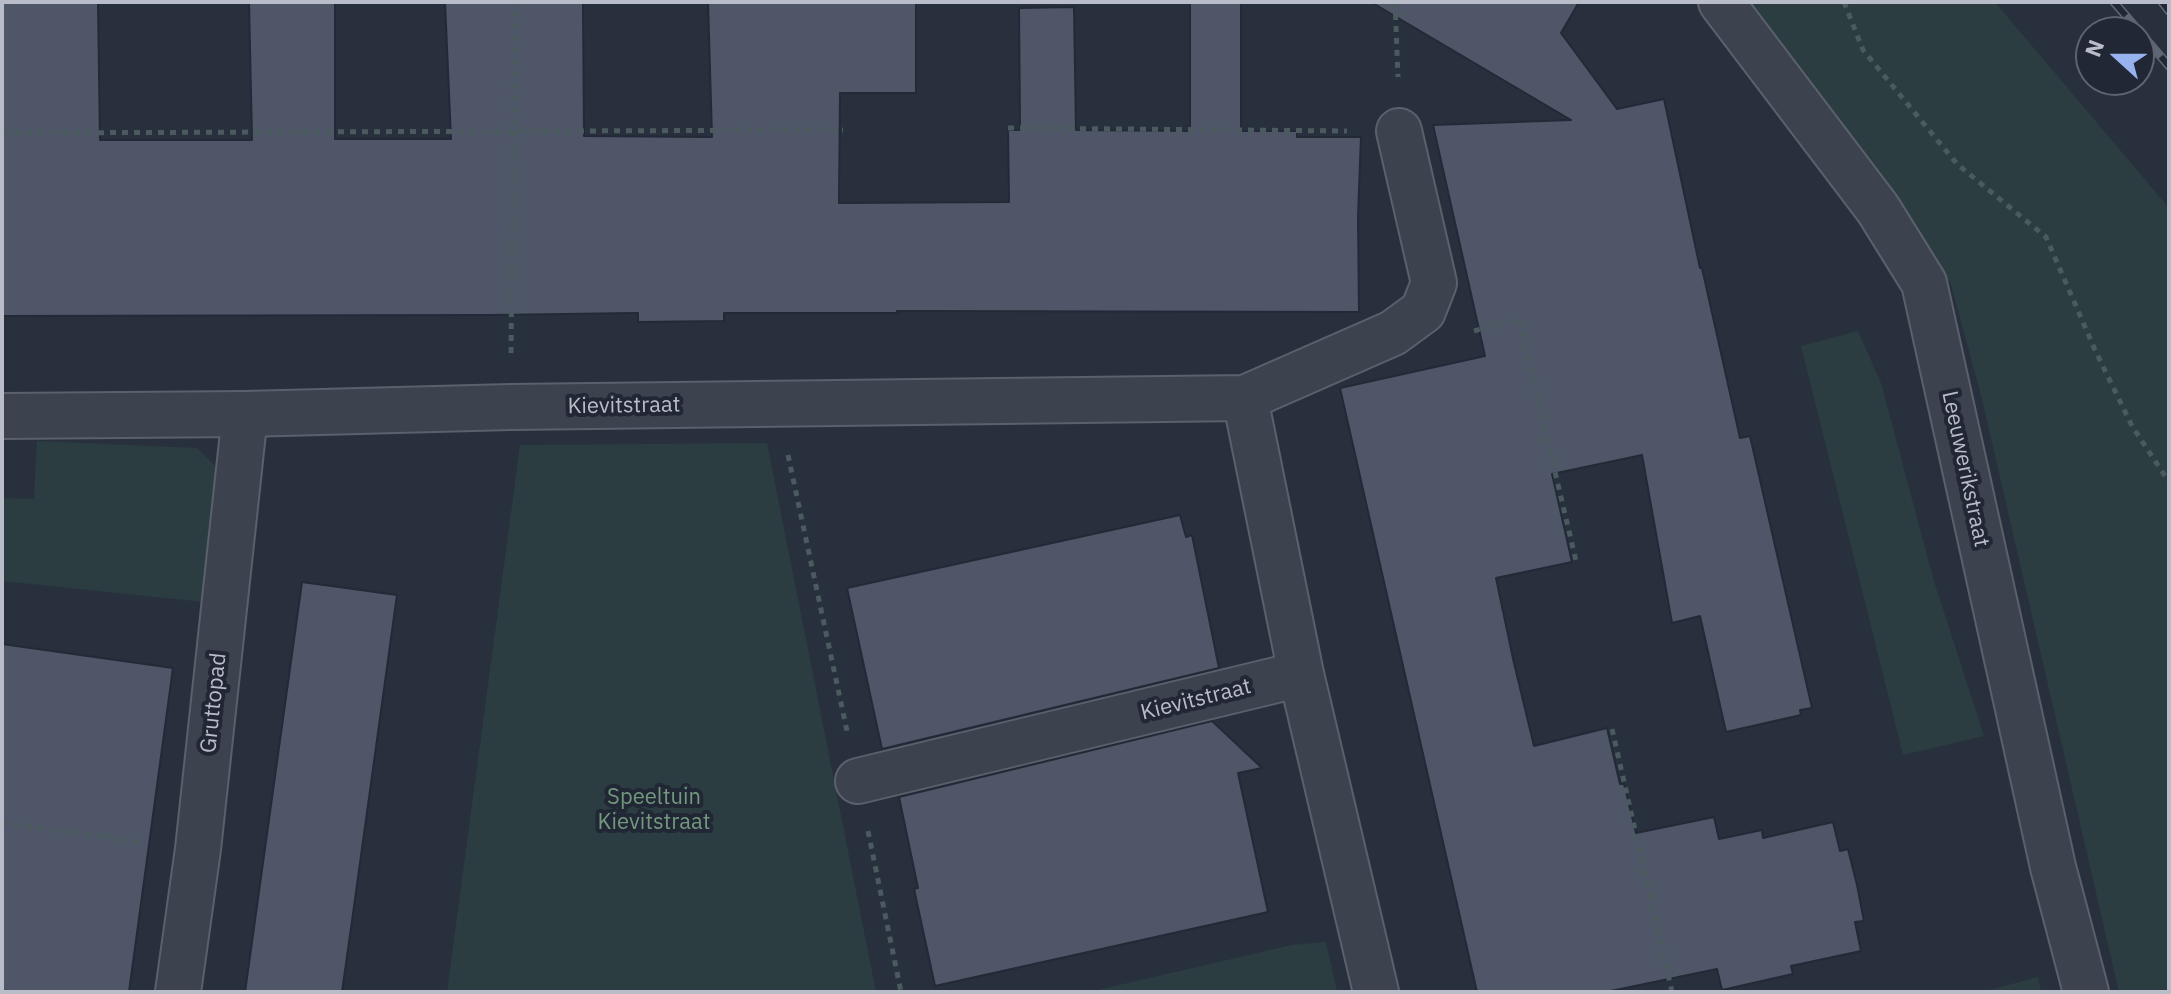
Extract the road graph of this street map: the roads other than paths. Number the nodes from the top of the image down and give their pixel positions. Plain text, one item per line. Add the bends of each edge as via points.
1 (1721, 2) edge
2 (1399, 131) road end
3 (1245, 398) junction
4 (245, 414) junction
5 (2, 416) edge
6 (1301, 674) junction
7 (858, 781) road end
8 (178, 992) edge
9 (1376, 992) edge
10 (2086, 992) edge

1 - 10 street, Leeuwerikstraat via 1878,209 1924,283 2053,867
2 - 3 street, Kievitstraat via 1434,283 1423,311 1393,333
3 - 4 street, Kievitstraat
3 - 6 street
4 - 5 street, Kievitstraat
4 - 8 street, Gruttopad
6 - 7 street, Kievitstraat
6 - 9 street

